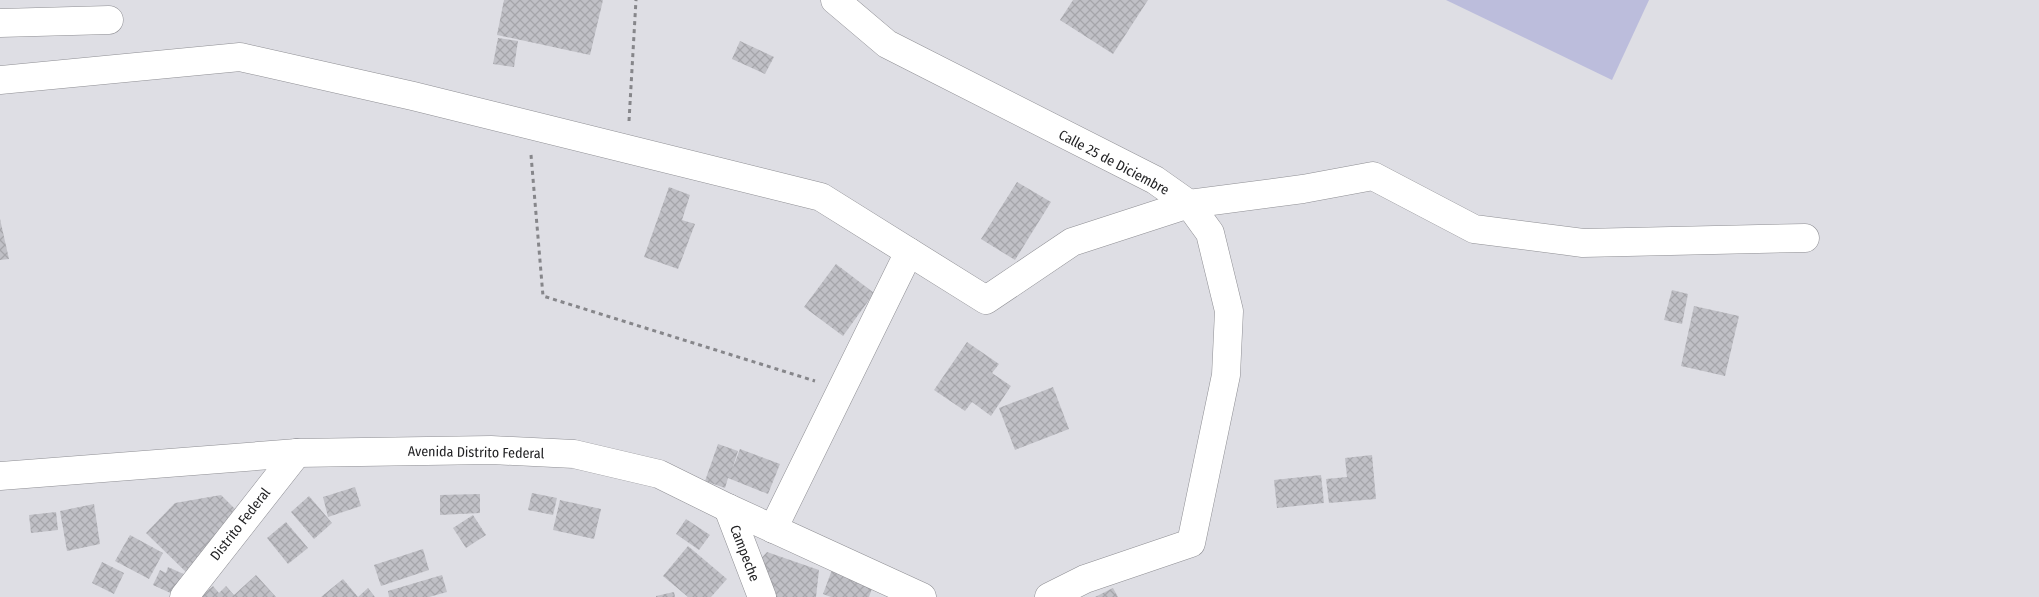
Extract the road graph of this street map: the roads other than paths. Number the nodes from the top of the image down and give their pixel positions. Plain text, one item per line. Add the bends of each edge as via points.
1 (835, 0) edge
2 (109, 20) dead end
3 (0, 23) edge
4 (0, 80) edge
5 (1190, 204) junction
6 (1805, 238) dead end
7 (909, 252) junction
8 (297, 453) junction
9 (0, 476) edge
10 (728, 508) junction
11 (773, 529) junction
12 (184, 597) edge
13 (762, 597) edge
14 (922, 597) edge
15 (1049, 597) edge

1 - 5 street, Calle 25 de Diciembre via 887,44 1155,180
2 - 3 street
4 - 7 street via 240,57 821,197
5 - 6 street via 1373,176 1474,229 1583,243
5 - 7 street via 1072,242 986,300
5 - 15 street, Calle 25 de Diciembre via 1210,233 1229,310 1226,375 1191,543 1085,579
7 - 11 street
8 - 9 street, Avenida Distrito Federal
8 - 10 street, Avenida Distrito Federal via 491,450 574,454 660,474
8 - 12 street, Distrito Federal
10 - 11 street, Avenida Distrito Federal
10 - 13 street, Campeche
11 - 14 street, Avenida Distrito Federal

